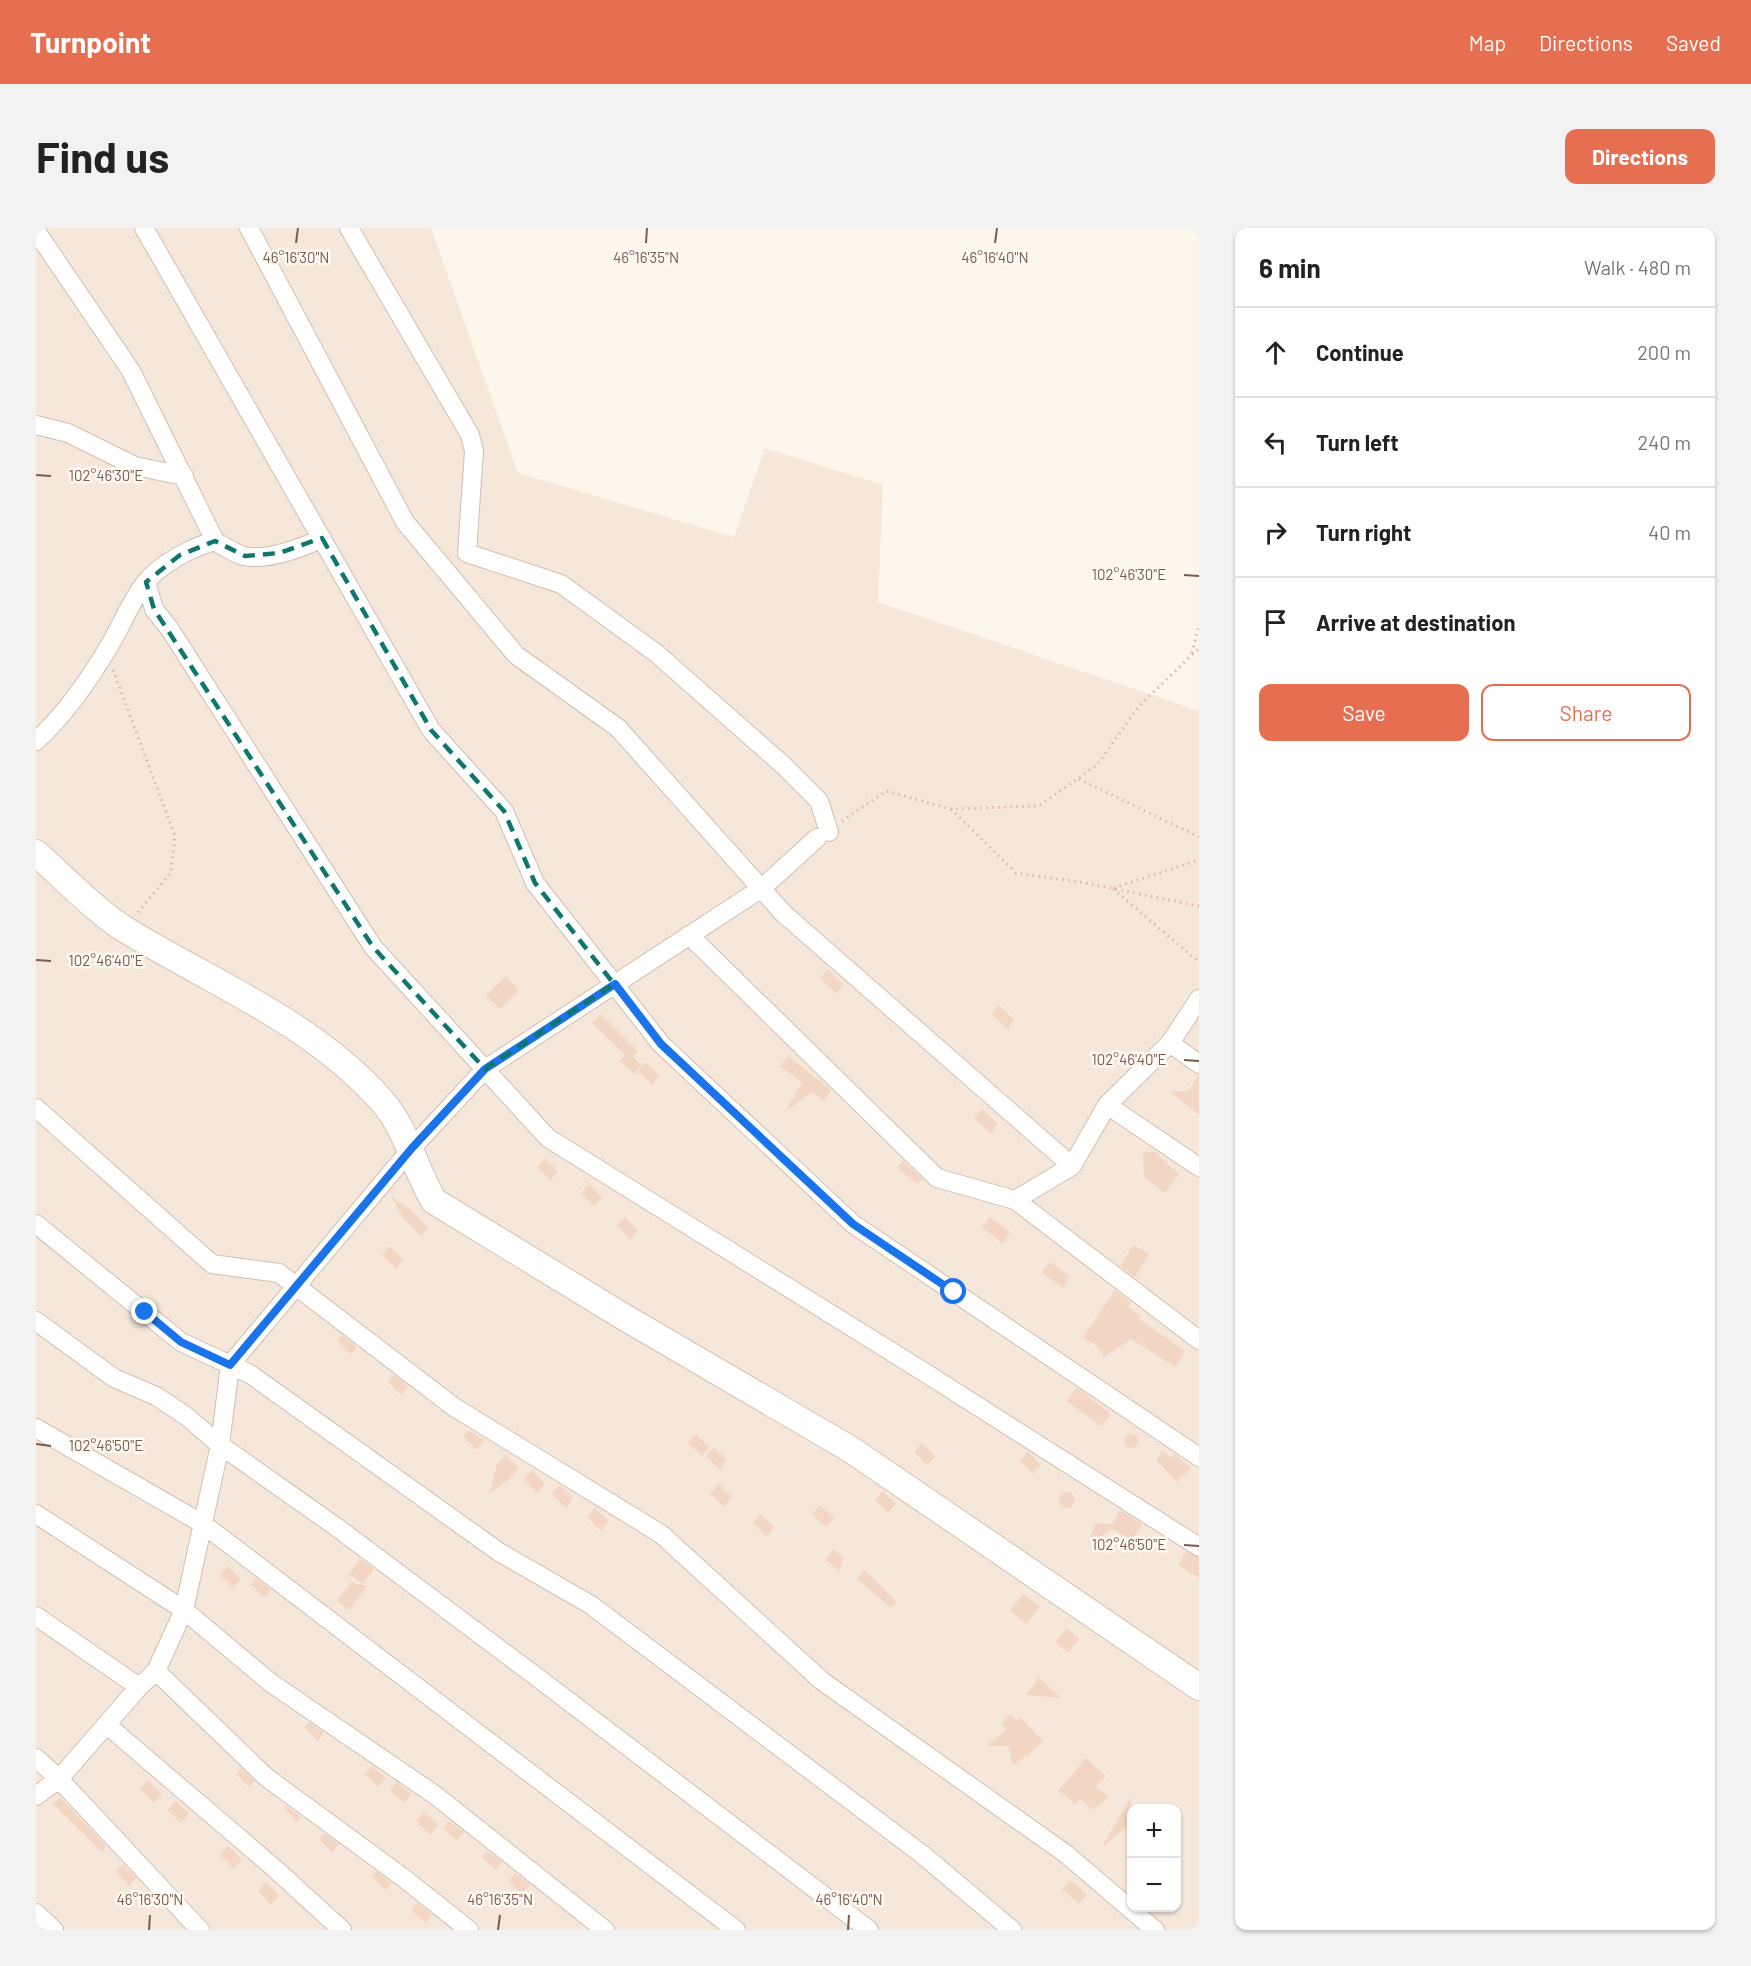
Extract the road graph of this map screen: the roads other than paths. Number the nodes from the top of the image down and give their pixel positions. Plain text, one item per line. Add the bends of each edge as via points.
1 (144, 228) edge
2 (249, 228) edge
3 (349, 228) edge
4 (360, 228) edge
5 (36, 231) edge
6 (374, 269) junction
7 (36, 425) edge
8 (184, 476) junction
9 (321, 538) junction
10 (215, 541) junction
11 (146, 582) junction
12 (36, 741) edge
13 (36, 854) edge
14 (762, 888) junction
15 (689, 935) junction
16 (615, 984) junction
17 (1199, 999) edge
18 (1170, 1043) junction
19 (1199, 1064) edge
20 (485, 1069) junction
21 (1107, 1105) junction
22 (36, 1108) edge
23 (412, 1148) junction
24 (1072, 1166) junction
25 (1199, 1167) edge
26 (1015, 1200) junction
27 (36, 1224) edge
28 (297, 1288) junction
29 (36, 1321) edge
30 (1199, 1340) edge
31 (230, 1365) junction
32 (36, 1428) edge
33 (220, 1445) junction
34 (1199, 1457) edge
35 (36, 1514) edge
36 (203, 1524) junction
37 (1199, 1547) edge
38 (184, 1610) junction
39 (36, 1616) edge
40 (156, 1671) junction
41 (140, 1687) junction
42 (1199, 1688) edge
43 (107, 1725) junction
44 (36, 1758) edge
45 (59, 1779) junction
46 (36, 1796) edge
47 (36, 1913) edge
48 (54, 1930) edge
49 (200, 1930) edge
50 (342, 1930) edge
51 (469, 1930) edge
52 (605, 1930) edge
53 (736, 1930) edge
54 (869, 1930) edge
55 (1012, 1930) edge
56 (1155, 1930) edge

1 - 9 street
2 - 14 street via 405,522 516,655 618,728
3 - 6 street
4 - 6 street
5 - 8 street via 131,371
6 - 14 street via 470,435 474,451 467,553 561,584 656,652 819,801 825,833
7 - 8 street via 68,433 135,466
8 - 10 street
9 - 10 street via 279,554 245,556
9 - 16 street via 431,730 504,811 536,883
10 - 11 street via 180,555
11 - 12 street via 106,651 51,728
11 - 20 street via 154,609 373,947
13 - 23 street via 124,929 270,1010 328,1050 382,1102
14 - 15 street
14 - 24 street via 783,912
15 - 16 street
15 - 26 street via 937,1178
16 - 20 street
16 - 34 street via 661,1044 853,1224
17 - 18 street
18 - 19 street
18 - 21 street
20 - 23 street
20 - 37 street via 548,1138
21 - 24 street
21 - 25 street
22 - 28 street via 212,1264 279,1273
23 - 28 street
23 - 42 street via 420,1179 434,1201 455,1216 850,1449
24 - 26 street
26 - 30 street
27 - 31 street via 181,1342
28 - 31 street
28 - 56 street via 454,1407 661,1534 822,1681 1066,1854
29 - 33 street via 114,1378 171,1406
31 - 33 street
31 - 55 street via 250,1374 350,1443 499,1552 591,1605 922,1855
32 - 36 street
33 - 36 street
33 - 54 street via 345,1533
35 - 38 street
36 - 38 street
36 - 53 street
38 - 40 street
38 - 52 street via 271,1683 435,1795
39 - 41 street
40 - 41 street
40 - 51 street via 267,1777
41 - 43 street
43 - 45 street
43 - 50 street
44 - 45 street
45 - 46 street
45 - 49 street
47 - 48 street

